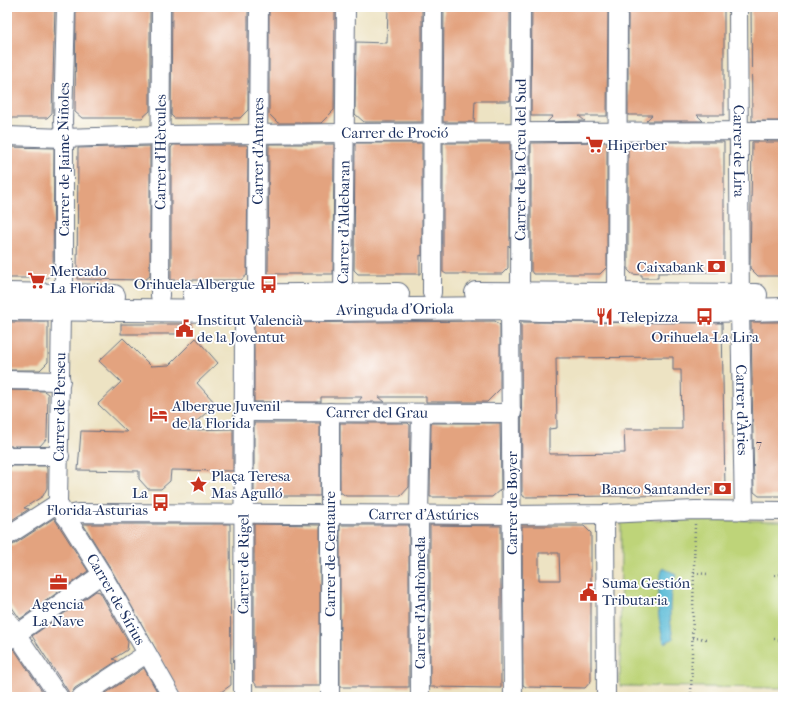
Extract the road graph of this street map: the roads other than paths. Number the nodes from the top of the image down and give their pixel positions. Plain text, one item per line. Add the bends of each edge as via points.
1 (66, 7) edge
2 (161, 7) edge
3 (259, 7) edge
4 (346, 7) edge
5 (433, 7) edge
6 (521, 7) edge
7 (618, 7) edge
8 (738, 7) edge
9 (618, 131) junction
10 (739, 131) junction
11 (783, 131) edge
12 (433, 132) junction
13 (520, 132) junction
14 (345, 133) junction
15 (160, 135) junction
16 (258, 135) junction
17 (7, 136) edge
18 (64, 138) junction
19 (7, 294) edge
20 (343, 294) junction
21 (432, 294) junction
22 (617, 294) junction
23 (783, 295) edge
24 (160, 296) junction
25 (62, 302) junction
26 (515, 302) junction
27 (740, 302) junction
28 (250, 303) junction
29 (7, 309) edge
30 (783, 309) edge
31 (7, 380) edge
32 (61, 381) junction
33 (243, 412) junction
34 (330, 412) junction
35 (512, 412) junction
36 (421, 413) junction
37 (7, 456) edge
38 (60, 456) junction
39 (62, 510) junction
40 (744, 511) junction
41 (783, 511) edge
42 (330, 513) junction
43 (243, 514) junction
44 (419, 514) junction
45 (605, 514) junction
46 (512, 515) junction
47 (7, 536) edge
48 (102, 574) junction
49 (7, 620) edge
50 (12, 638) edge
51 (146, 654) junction
52 (59, 697) edge
53 (81, 697) edge
54 (172, 697) edge
55 (243, 697) edge
56 (330, 697) edge
57 (420, 697) edge
58 (513, 697) edge
59 (606, 697) edge

1 - 18 street, Carrer de Jaime Niñoles
2 - 15 street, Carrer d'Hèrcules
3 - 16 street, Carrer d'Antares
4 - 14 street, Carrer d'Aldebaran
5 - 12 street
6 - 13 street, Carrer de la Creu del Sud
7 - 9 street
8 - 10 street, Carrer de Lira
9 - 10 street, Carrer de Proció
9 - 13 street, Carrer de Proció
9 - 22 street
10 - 11 street, Carrer de Proció
10 - 27 street, Carrer de Lira
12 - 13 street, Carrer de Proció
12 - 14 street, Carrer de Proció
12 - 21 street
13 - 26 street, Carrer de la Creu del Sud
14 - 16 street, Carrer de Proció
14 - 20 street, Carrer d'Aldebaran
15 - 16 street, Carrer de Proció
15 - 18 street, Carrer de Proció
15 - 24 street, Carrer d'Hèrcules
16 - 28 street, Carrer d'Antares
17 - 18 street, Carrer de Proció
18 - 25 street, Carrer de Jaime Niñoles
19 - 25 main road, Avinguda d'Oriola
20 - 21 main road, Avinguda d'Oriola
20 - 28 main road, Avinguda d'Oriola
21 - 26 main road, Avinguda d'Oriola
22 - 26 main road, Avinguda d'Oriola
22 - 27 main road, Avinguda d'Oriola
23 - 27 main road, Avinguda d'Oriola
24 - 25 main road, Avinguda d'Oriola
24 - 28 main road, Avinguda d'Oriola
25 - 28 main road, Avinguda d'Oriola
25 - 29 main road, Avinguda d'Oriola
25 - 32 street, Carrer de Perseu
26 - 27 main road, Avinguda d'Oriola
26 - 28 main road, Avinguda d'Oriola via 495,308
26 - 35 street, Carrer de Boyer
27 - 30 main road, Avinguda d'Oriola
27 - 40 street, Carrer d'Àries
28 - 33 street, Carrer de Rigel
31 - 32 street
32 - 38 street, Carrer de Perseu
33 - 34 street, Carrer del Grau
33 - 43 street, Carrer de Rigel
34 - 36 street, Carrer del Grau
34 - 42 street, Carrer de Centaure
35 - 36 street, Carrer del Grau
35 - 46 street, Carrer de Boyer
36 - 44 street, Carrer d'Andròmeda
37 - 38 street
38 - 39 street, Carrer de Perseu
39 - 43 street, Carrer d'Astúries via 78,513
39 - 47 street
39 - 48 street, Carrer de Sírius
40 - 41 street, Carrer d'Astúries
40 - 45 street, Carrer d'Astúries via 695,510
42 - 43 street, Carrer d'Astúries
42 - 44 street, Carrer d'Astúries
42 - 56 street, Carrer de Centaure
43 - 55 street, Carrer de Rigel
44 - 46 street, Carrer d'Astúries
44 - 57 street, Carrer d'Andròmeda
45 - 46 street, Carrer d'Astúries
45 - 59 street
46 - 58 street, Carrer de Boyer
48 - 50 street
48 - 51 street, Carrer de Sírius
49 - 50 street
50 - 52 street
51 - 53 street
51 - 54 street, Carrer de Sírius

